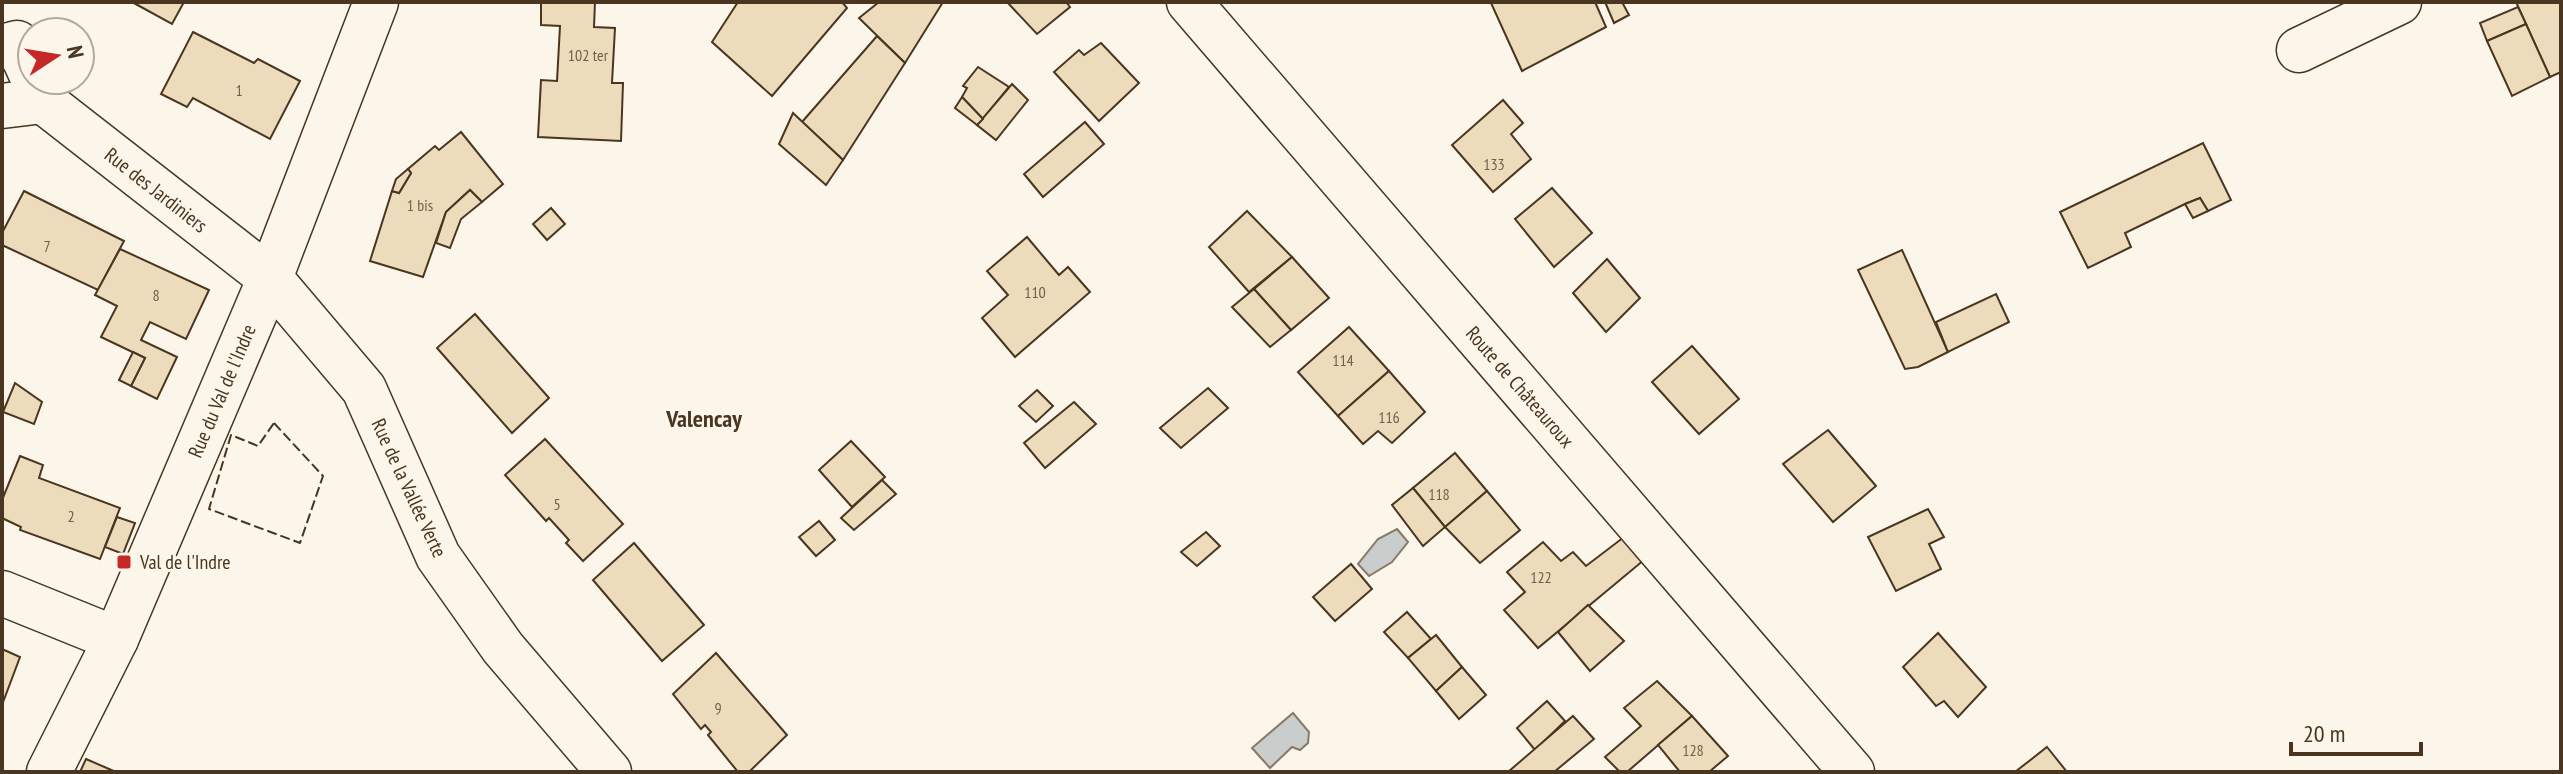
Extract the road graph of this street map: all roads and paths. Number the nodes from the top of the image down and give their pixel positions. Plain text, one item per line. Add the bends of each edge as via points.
1 (376, 2) edge
2 (1189, 2) edge
3 (2399, 2) edge
4 (2299, 50) dead end
5 (34, 96) edge
6 (270, 278) junction
7 (2, 593) edge
8 (116, 639) junction
9 (49, 772) edge
10 (609, 772) edge
11 (1852, 772) edge

1 - 6 street, Rue du Val de l'Indre
2 - 11 street, Route de Châteauroux
3 - 4 street
5 - 6 street, Rue des Jardiniers
6 - 8 street, Rue du Val de l'Indre
6 - 10 street, Rue de la Vallée Verte via 364,389 438,556 503,648
7 - 8 street
8 - 9 street, Rue du Val de l'Indre

